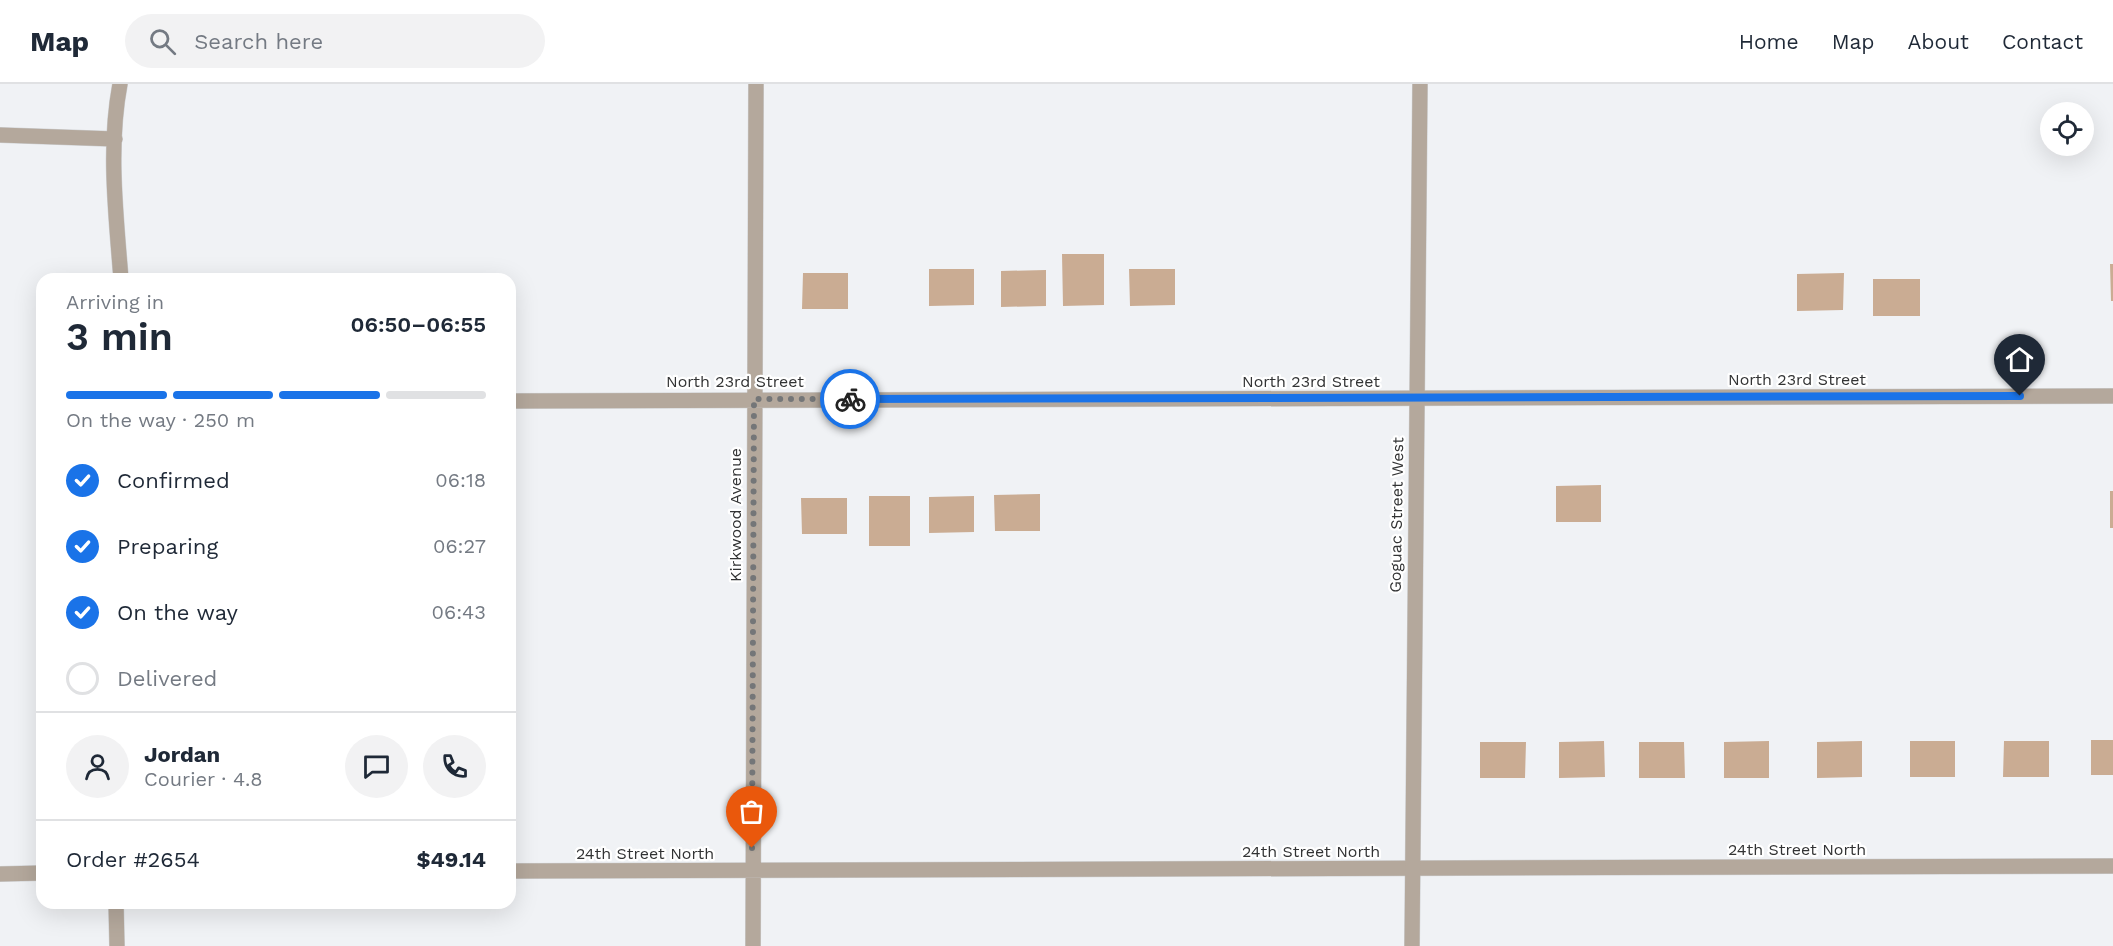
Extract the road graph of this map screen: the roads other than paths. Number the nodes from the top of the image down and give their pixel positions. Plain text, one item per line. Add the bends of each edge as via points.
1 (120, 84) edge
2 (756, 84) edge
3 (1420, 84) edge
4 (0, 135) edge
5 (115, 139) junction
6 (121, 273) edge
7 (2113, 396) edge
8 (754, 399) junction
9 (1416, 399) junction
10 (516, 401) edge
11 (2113, 866) edge
12 (1411, 868) junction
13 (752, 871) junction
14 (516, 872) edge
15 (36, 873) edge
16 (0, 874) edge
17 (116, 909) edge
18 (117, 946) edge
19 (753, 946) edge
20 (1412, 946) edge

1 - 5 street
2 - 8 street, Kirkwood Avenue
3 - 9 street, Goguac Street West
4 - 5 street
5 - 6 street
7 - 9 street, North 23rd Street
8 - 9 street, North 23rd Street
8 - 10 street, North 23rd Street
8 - 13 street, Kirkwood Avenue
9 - 12 street, Goguac Street West
11 - 12 street, 24th Street North
12 - 13 street, 24th Street North
12 - 20 street, Goguac Street West
13 - 14 street, 24th Street North
13 - 19 street, Kirkwood Avenue
15 - 16 street
17 - 18 street

